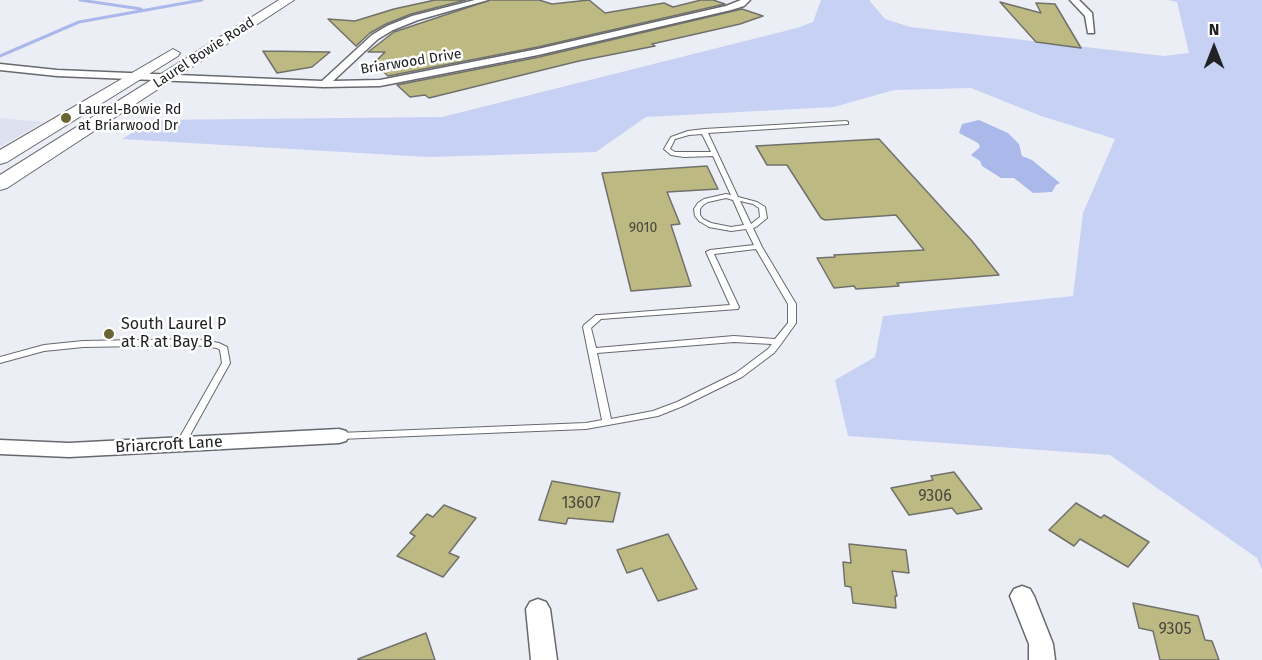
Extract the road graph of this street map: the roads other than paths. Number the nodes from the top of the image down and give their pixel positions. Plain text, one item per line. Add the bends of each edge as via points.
1 (260, 0) edge
2 (288, 0) edge
3 (484, 0) edge
4 (746, 0) edge
5 (1074, 0) edge
6 (233, 16) dead end
7 (1091, 31) dead end
8 (189, 44) dead end
9 (0, 67) edge
10 (135, 76) junction
11 (167, 77) junction
12 (324, 84) junction
13 (846, 123) dead end
14 (704, 131) junction
15 (715, 154) junction
16 (0, 158) edge
17 (0, 184) edge
18 (734, 197) junction
19 (750, 227) junction
20 (758, 247) junction
21 (778, 342) junction
22 (591, 351) junction
23 (0, 360) edge
24 (606, 422) junction
25 (339, 436) joint
26 (181, 444) junction
27 (0, 447) edge
28 (1022, 596) dead end
29 (538, 609) dead end
30 (544, 660) edge
31 (1042, 660) edge

1 - 6 main road, Laurel Bowie Road
2 - 11 main road, Laurel Bowie Road
3 - 12 street via 390,28
4 - 12 street, Briarwood Drive via 728,9 433,74 380,83
5 - 7 street via 1089,15
8 - 10 main road, Laurel Bowie Road
9 - 10 street, Briarwood Drive
10 - 11 street, Briarwood Drive
10 - 16 main road, Laurel Bowie Road
11 - 12 street, Briarwood Drive
11 - 17 main road, Laurel Bowie Road
13 - 14 lane
14 - 15 lane
14 - 15 lane via 673,138 667,149 673,154
15 - 18 lane
18 - 19 lane
18 - 19 lane via 755,203 764,213 760,223
18 - 19 lane via 706,200 697,209 697,215 719,228
19 - 20 lane
20 - 21 lane via 792,304 792,323
20 - 22 lane via 710,252 735,307 599,317 586,327
21 - 22 lane via 734,339
21 - 24 lane via 739,375 680,404 655,414
22 - 24 lane
23 - 26 lane via 44,348 83,344 196,342 219,346 224,349 226,363
24 - 25 lane via 487,432
25 - 26 street, Briarcroft Lane
26 - 27 street, Briarcroft Lane via 32,450
28 - 31 street via 1041,644
29 - 30 street

